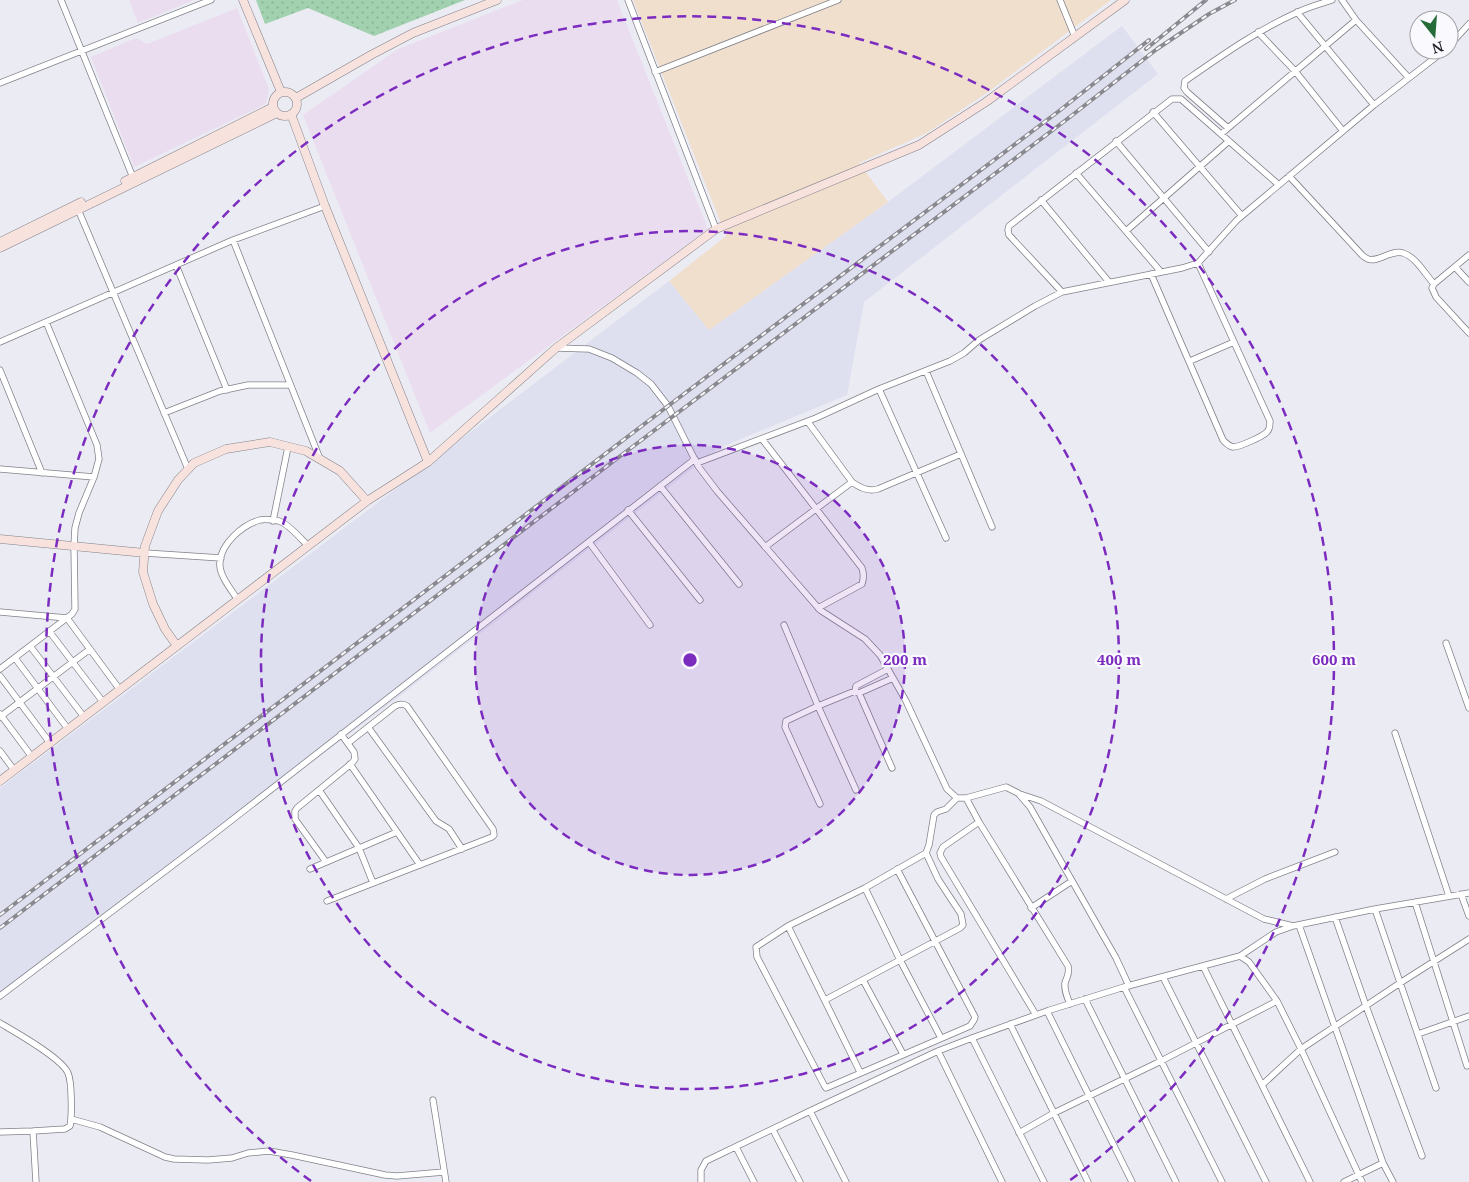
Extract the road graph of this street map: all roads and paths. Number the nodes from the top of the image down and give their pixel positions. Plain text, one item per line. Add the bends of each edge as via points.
1 (62, 0) edge
2 (211, 0) edge
3 (243, 0) edge
4 (497, 0) edge
5 (628, 0) edge
6 (838, 0) edge
7 (1060, 0) edge
8 (1125, 0) edge
9 (1332, 0) edge
10 (1342, 0) edge
11 (1297, 12) junction
12 (1356, 20) junction
13 (1469, 24) edge
14 (1258, 32) junction
15 (1459, 35) edge
16 (1075, 37) junction
17 (1324, 47) junction
18 (82, 51) junction
19 (1432, 60) edge
20 (1295, 71) junction
21 (656, 72) junction
22 (1409, 78) junction
23 (0, 83) edge
24 (281, 92) junction
25 (296, 98) junction
26 (1374, 105) junction
27 (275, 110) junction
28 (1153, 112) junction
29 (291, 114) junction
30 (1228, 128) junction
31 (1343, 131) junction
32 (1221, 134) junction
33 (1116, 141) junction
34 (1229, 142) junction
35 (1200, 167) junction
36 (1076, 173) junction
37 (1289, 176) junction
38 (134, 179) junction
39 (1279, 185) junction
40 (1164, 198) junction
41 (1041, 200) junction
42 (325, 206) junction
43 (77, 207) junction
44 (1242, 216) junction
45 (716, 229) junction
46 (1126, 231) junction
47 (233, 240) junction
48 (0, 242) edge
49 (0, 248) edge
50 (1209, 252) junction
51 (1469, 255) edge
52 (1198, 263) junction
53 (176, 265) junction
54 (1455, 267) junction
55 (1161, 272) junction
56 (1151, 274) junction
57 (1109, 282) junction
58 (1469, 282) edge
59 (1434, 284) junction
60 (113, 292) junction
61 (1062, 292) junction
62 (46, 322) junction
63 (1469, 333) edge
64 (0, 342) edge
65 (1234, 342) junction
66 (556, 348) junction
67 (1190, 361) junction
68 (0, 370) edge
69 (926, 371) junction
70 (290, 385) junction
71 (879, 389) junction
72 (227, 390) junction
73 (164, 413) junction
74 (808, 422) junction
75 (762, 439) junction
76 (288, 447) junction
77 (961, 454) junction
78 (320, 459) junction
79 (696, 461) junction
80 (428, 462) junction
81 (0, 469) edge
82 (188, 470) junction
83 (42, 473) junction
84 (916, 473) junction
85 (94, 477) junction
86 (852, 482) junction
87 (660, 486) junction
88 (367, 502) junction
89 (816, 508) junction
90 (628, 510) junction
91 (273, 521) junction
92 (992, 527) dead end
93 (946, 538) dead end
94 (0, 539) edge
95 (588, 542) junction
96 (74, 546) junction
97 (308, 546) junction
98 (766, 547) junction
99 (145, 553) junction
100 (221, 558) junction
101 (739, 584) dead end
102 (238, 600) junction
103 (700, 600) dead end
104 (818, 608) junction
105 (0, 612) edge
106 (66, 618) junction
107 (784, 625) dead end
108 (650, 626) dead end
109 (49, 631) junction
110 (1446, 643) dead end
111 (30, 646) junction
112 (177, 646) junction
113 (90, 649) junction
114 (15, 658) junction
115 (73, 662) junction
116 (0, 669) edge
117 (888, 669) junction
118 (0, 676) edge
119 (54, 676) junction
120 (893, 678) junction
121 (38, 689) junction
122 (120, 690) junction
123 (857, 692) junction
124 (20, 702) junction
125 (103, 702) junction
126 (818, 706) junction
127 (1469, 708) edge
128 (0, 716) edge
129 (84, 717) junction
130 (368, 727) junction
131 (68, 729) junction
132 (1395, 733) dead end
133 (341, 734) junction
134 (50, 743) junction
135 (348, 743) junction
136 (0, 751) edge
137 (32, 757) junction
138 (350, 764) junction
139 (892, 768) dead end
140 (14, 770) junction
141 (0, 781) edge
142 (319, 790) junction
143 (856, 790) dead end
144 (1018, 793) junction
145 (957, 798) junction
146 (966, 798) junction
147 (820, 804) dead end
148 (979, 822) junction
149 (397, 832) junction
150 (360, 848) junction
151 (462, 849) junction
152 (1335, 852) dead end
153 (926, 853) junction
154 (326, 862) junction
155 (420, 865) junction
156 (310, 869) dead end
157 (897, 869) junction
158 (1072, 881) junction
159 (373, 883) junction
160 (865, 888) junction
161 (1469, 893) edge
162 (1461, 894) junction
163 (1449, 896) junction
164 (1226, 899) junction
165 (327, 901) dead end
166 (1415, 902) junction
167 (1031, 908) junction
168 (1376, 909) junction
169 (1469, 916) edge
170 (1335, 917) junction
171 (1296, 925) junction
172 (788, 926) junction
173 (1469, 939) edge
174 (936, 942) junction
175 (1240, 956) junction
176 (900, 960) junction
177 (1434, 962) junction
178 (1203, 966) junction
179 (1163, 977) junction
180 (864, 980) junction
181 (1400, 983) junction
182 (1126, 986) junction
183 (0, 996) edge
184 (1085, 999) junction
185 (825, 1000) junction
186 (1277, 1001) junction
187 (1070, 1004) junction
188 (1366, 1006) junction
189 (1047, 1011) junction
190 (1036, 1015) junction
191 (1469, 1016) edge
192 (1453, 1022) junction
193 (0, 1023) edge
194 (1010, 1024) junction
195 (1232, 1024) junction
196 (1334, 1028) junction
197 (1418, 1034) junction
198 (941, 1038) junction
199 (972, 1038) junction
200 (1196, 1042) junction
201 (1301, 1049) junction
202 (938, 1051) junction
203 (902, 1054) junction
204 (1161, 1061) junction
205 (1467, 1066) dead end
206 (860, 1072) junction
207 (1125, 1079) junction
208 (1262, 1085) junction
209 (1436, 1088) dead end
210 (1090, 1097) junction
211 (433, 1100) dead end
212 (810, 1111) junction
213 (1054, 1113) junction
214 (72, 1119) junction
215 (773, 1130) junction
216 (33, 1131) junction
217 (0, 1132) edge
218 (1019, 1132) junction
219 (736, 1147) junction
220 (1422, 1156) dead end
221 (1383, 1163) junction
222 (444, 1172) junction
223 (1359, 1175) junction
224 (36, 1182) edge
225 (446, 1182) edge
226 (701, 1182) edge
227 (754, 1182) edge
228 (800, 1182) edge
229 (846, 1182) edge
230 (1002, 1182) edge
231 (1044, 1182) edge
232 (1088, 1182) edge
233 (1132, 1182) edge
234 (1176, 1182) edge
235 (1222, 1182) edge
236 (1266, 1182) edge
237 (1310, 1182) edge
238 (1344, 1182) edge
239 (1362, 1182) edge
240 (1393, 1182) edge

1 - 18 street
2 - 18 street
3 - 24 main road
4 - 25 main road via 413,33
5 - 21 street
6 - 21 street
7 - 16 street
8 - 16 main road
9 - 11 street
10 - 12 street
11 - 14 street
11 - 17 street
12 - 17 street
12 - 22 street
13 - 15 street
14 - 20 street
14 - 30 street via 1185,81 1186,92
16 - 45 main road via 986,102 919,145
17 - 20 street
17 - 26 street
18 - 23 street
18 - 38 street
19 - 22 street
20 - 30 street
20 - 31 street
21 - 45 street
22 - 26 street
24 - 25 main road
24 - 27 main road via 275,97
25 - 29 main road via 297,106
26 - 31 street
27 - 29 main road via 284,116
27 - 38 main road
28 - 32 street via 1172,98 1182,99
28 - 33 street
28 - 35 street
29 - 42 main road
30 - 32 street
31 - 37 street
32 - 34 street
33 - 36 street
33 - 40 street
34 - 35 street
34 - 39 street
35 - 40 street
35 - 44 street
36 - 41 street
36 - 46 street
37 - 39 street
37 - 59 street via 1362,255 1373,260 1392,252 1402,252 1412,258
38 - 43 main road
39 - 44 street
40 - 46 street
40 - 50 street
41 - 57 street
41 - 61 street via 1012,222 1009,235
42 - 47 street
42 - 80 main road
43 - 48 main road
43 - 49 main road
43 - 60 street
44 - 50 street
45 - 66 main road
46 - 55 street
47 - 53 street
47 - 70 street
50 - 52 street
51 - 54 street
52 - 55 street
52 - 65 street
53 - 60 street
53 - 72 street
54 - 58 street
54 - 59 street
55 - 56 street
56 - 57 street
56 - 67 street
57 - 61 street
59 - 63 street via 1432,288 1436,297
60 - 62 street
60 - 73 street
61 - 69 street via 979,340 957,358
62 - 64 street
62 - 85 street via 97,445 99,459
65 - 67 street
65 - 67 street via 1270,421 1268,432 1239,446 1233,447 1223,440
66 - 79 street via 589,349 637,372 668,406
66 - 80 main road
68 - 83 street
69 - 71 street
69 - 77 street
70 - 72 street via 248,385
70 - 78 street
71 - 74 street
71 - 84 street
72 - 73 street
73 - 82 street
74 - 75 street
74 - 86 street
75 - 79 street
75 - 89 street
76 - 78 main road via 306,451
76 - 82 main road via 270,442 226,449 194,463
76 - 91 street
77 - 84 street
77 - 92 street
78 - 88 main road via 340,471
79 - 87 street
79 - 98 street via 717,491
80 - 88 main road
81 - 83 street
82 - 99 main road via 158,511
83 - 85 street
84 - 86 street via 874,490 863,489
84 - 93 street
85 - 96 street via 78,513
86 - 89 street
87 - 90 street
87 - 101 street
88 - 97 main road
89 - 98 street
89 - 104 street via 862,568 864,579 862,584
90 - 95 street
90 - 103 street
91 - 97 street via 281,522
91 - 100 street via 261,520 242,529 224,546
94 - 96 main road
95 - 108 street
95 - 133 street
96 - 99 main road
96 - 106 street via 75,609
97 - 102 main road
98 - 104 street
99 - 100 street
99 - 112 main road via 143,572 153,604 164,629
100 - 102 street via 219,564 223,575
102 - 112 main road
104 - 117 street via 865,639
105 - 106 street
106 - 109 street
106 - 113 street
107 - 126 street
109 - 111 street
109 - 115 street
110 - 127 street
111 - 114 street
111 - 119 street
112 - 122 main road
113 - 115 street
113 - 122 street
114 - 116 street
114 - 121 street
115 - 119 street
115 - 125 street
117 - 120 street
117 - 123 street via 856,686
118 - 124 street
119 - 121 street
119 - 129 street
120 - 123 street
120 - 145 street via 947,790
121 - 124 street
121 - 131 street
122 - 125 main road
123 - 126 street
123 - 139 street
124 - 128 street
124 - 134 street
125 - 129 main road
126 - 143 street
126 - 147 street via 786,721 785,727
128 - 137 street
129 - 131 main road
130 - 135 street
130 - 151 street via 436,821 449,829
130 - 151 street via 394,706 407,706 495,832 492,837
131 - 134 main road
132 - 163 street
133 - 135 street
133 - 183 street
134 - 137 main road
135 - 138 street via 355,755
136 - 140 street
137 - 140 main road
138 - 142 street
138 - 149 street
140 - 141 main road
142 - 150 street
142 - 154 street via 297,808 294,816
144 - 146 street via 1006,787
144 - 158 street via 1030,807
144 - 164 street via 1041,801
145 - 146 street
145 - 153 street via 934,815
146 - 148 street
148 - 167 street
148 - 190 street via 940,853
149 - 150 street
149 - 155 street
150 - 154 street
150 - 159 street
151 - 155 street
152 - 164 street via 1265,879
153 - 157 street
153 - 174 street via 963,920 960,928
154 - 156 street
155 - 159 street
157 - 160 street
157 - 174 street
158 - 167 street
158 - 182 street via 1116,958
159 - 165 street
160 - 172 street
160 - 176 street
161 - 162 street
162 - 163 street
162 - 169 street
163 - 166 street
164 - 171 street via 1264,919
166 - 168 street
166 - 177 street
167 - 187 street via 1068,966 1070,973 1065,984
168 - 170 street
168 - 181 street
170 - 171 street
170 - 188 street
171 - 175 street via 1276,932
171 - 196 street
172 - 185 street
172 - 206 street via 757,945 757,957 826,1088
173 - 177 street
174 - 176 street
174 - 198 street via 975,1017 970,1026
175 - 178 street
175 - 186 street via 1249,962
176 - 180 street
176 - 198 street
177 - 181 street
177 - 192 street
178 - 179 street
178 - 195 street
179 - 182 street
179 - 200 street
180 - 185 street
180 - 203 street
181 - 188 street
181 - 197 street
182 - 184 street
182 - 204 street
184 - 187 street
184 - 207 street
185 - 206 street
186 - 195 street
186 - 201 street
187 - 189 street
188 - 196 street
188 - 220 street
189 - 190 street
189 - 210 street
190 - 194 street
191 - 192 street
192 - 197 street
192 - 205 street
193 - 214 street via 42,1049 68,1071
194 - 199 street
194 - 213 street
195 - 200 street
195 - 208 street
196 - 201 street
196 - 221 street
197 - 209 street
198 - 203 street
199 - 202 street
199 - 218 street
200 - 204 street
200 - 236 street
201 - 208 street
201 - 223 street
202 - 212 street
202 - 230 street
203 - 206 street
204 - 207 street
204 - 235 street
207 - 210 street
207 - 234 street
208 - 237 street
210 - 213 street
210 - 233 street
211 - 222 street
212 - 215 street
212 - 229 street
213 - 218 street
213 - 232 street
214 - 216 street via 68,1128
214 - 222 street via 100,1127 174,1159 232,1158 248,1152 270,1151 385,1175
215 - 219 street
215 - 228 street
216 - 217 street
216 - 224 street
218 - 231 street
219 - 226 street via 706,1161 701,1170
219 - 227 street
221 - 223 street
221 - 240 street
222 - 225 street
223 - 238 street
223 - 239 street

